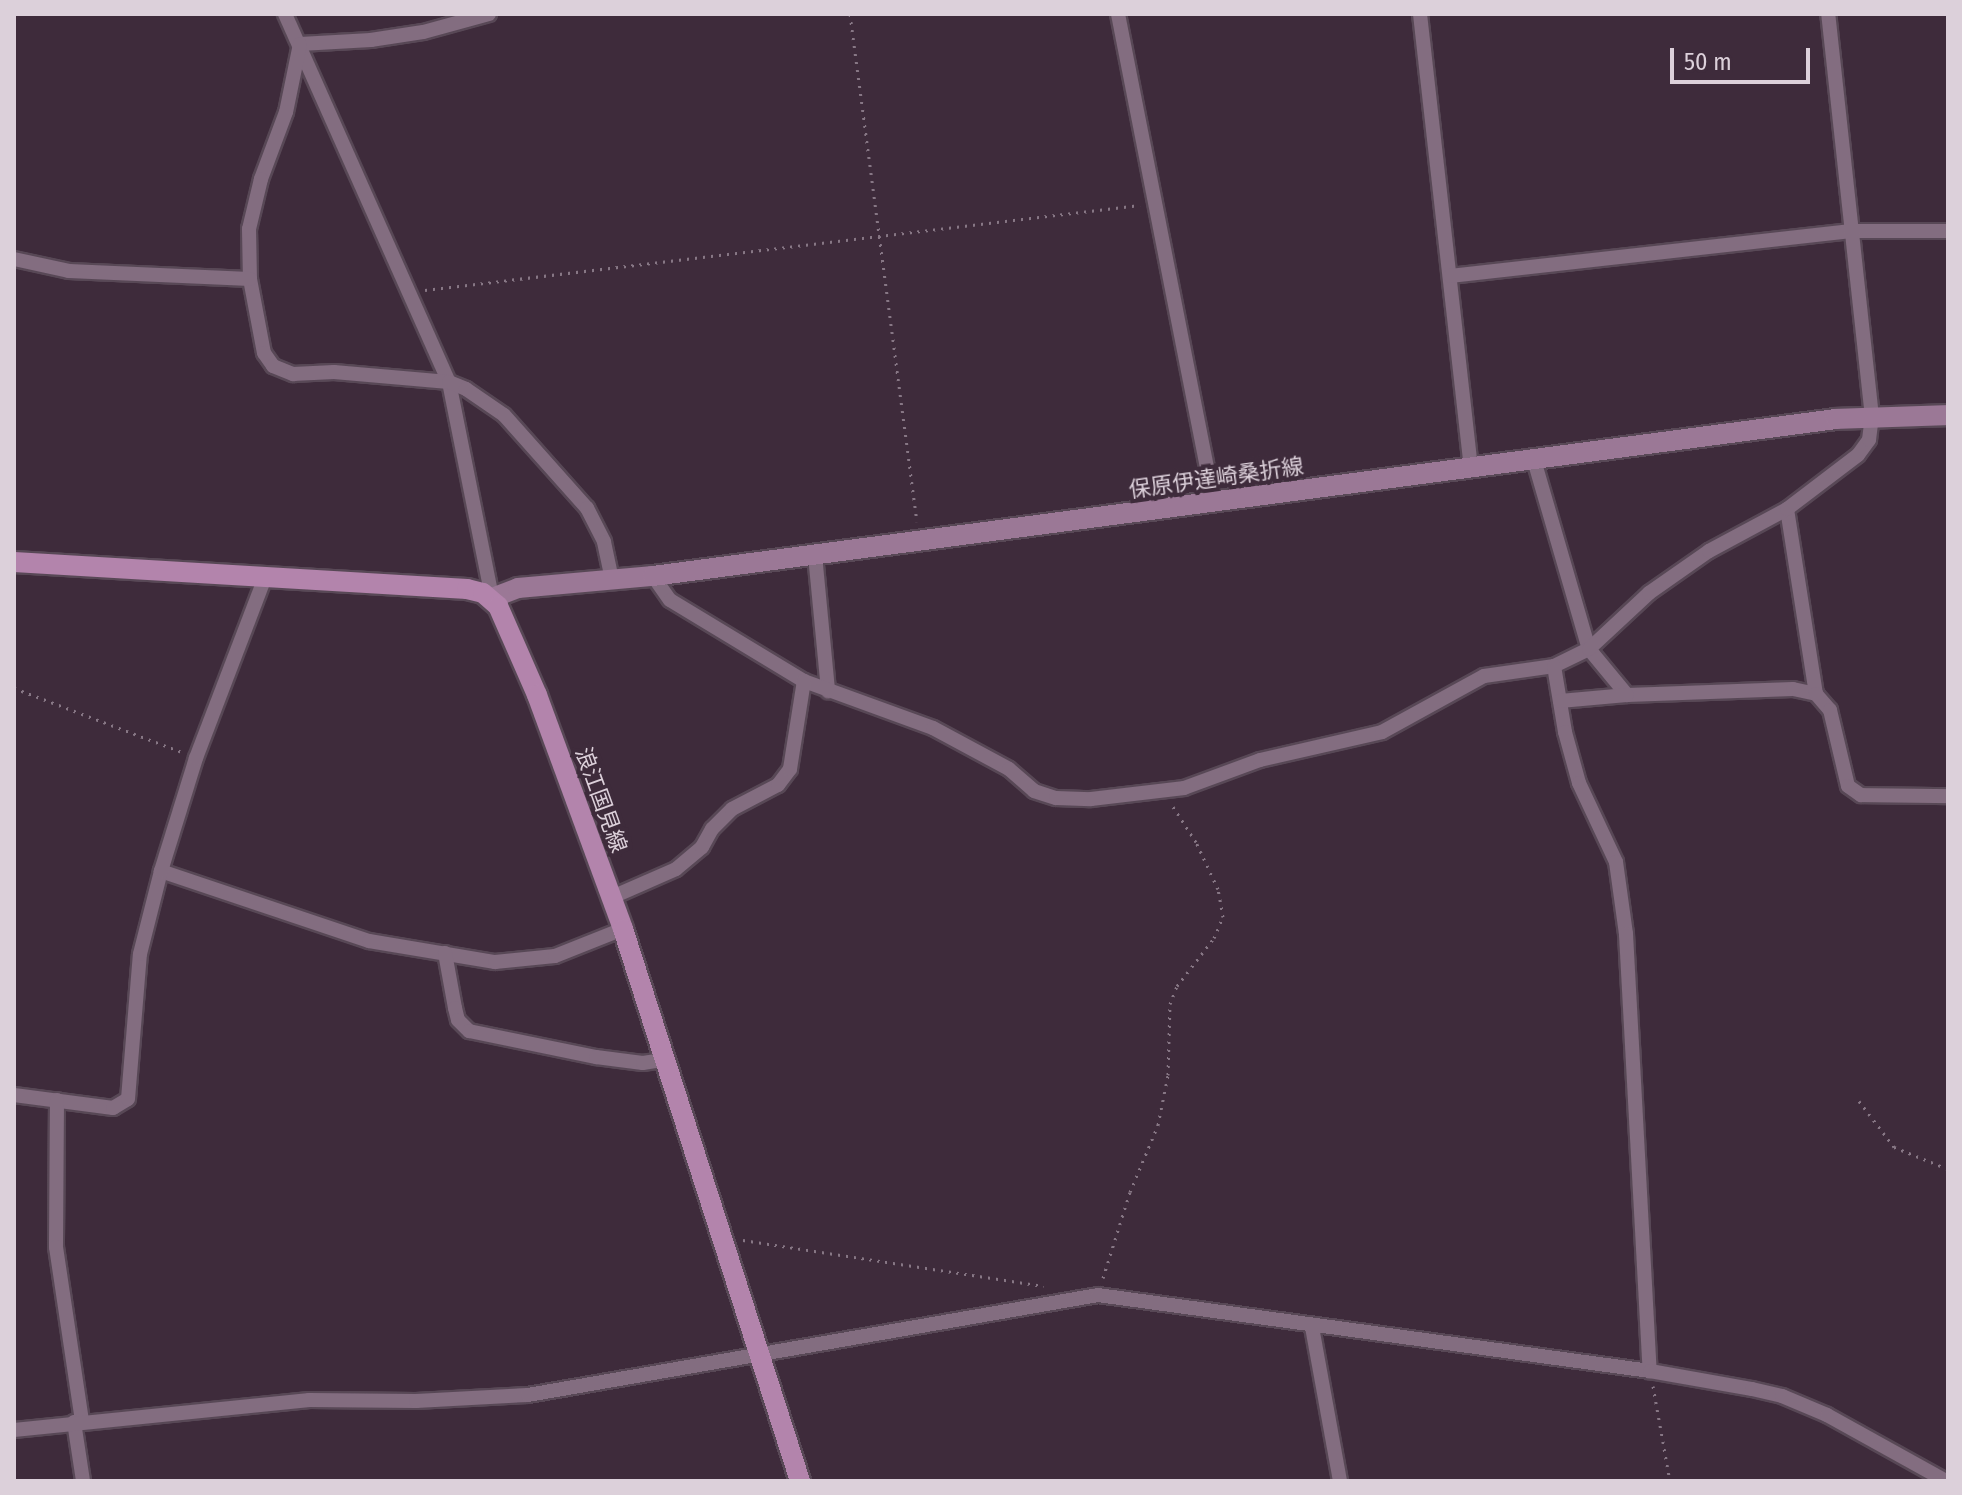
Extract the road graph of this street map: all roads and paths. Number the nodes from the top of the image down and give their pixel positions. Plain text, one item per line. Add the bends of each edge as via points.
1 (285, 14) edge
2 (489, 14) edge
3 (850, 14) edge
4 (1118, 14) edge
5 (1420, 14) edge
6 (1828, 14) edge
7 (300, 44) junction
8 (1152, 203) junction
9 (1854, 231) junction
10 (1948, 231) edge
11 (878, 237) junction
12 (14, 259) edge
13 (1450, 276) junction
14 (250, 279) junction
15 (412, 292) junction
16 (449, 382) junction
17 (1948, 415) edge
18 (1872, 417) junction
19 (1534, 460) junction
20 (1471, 467) junction
21 (1214, 503) junction
22 (1787, 509) junction
23 (920, 541) junction
24 (815, 555) junction
25 (14, 562) edge
26 (653, 576) junction
27 (265, 577) junction
28 (612, 581) junction
29 (492, 598) junction
30 (1589, 649) junction
31 (1554, 666) junction
32 (804, 681) junction
33 (14, 688) edge
34 (828, 691) junction
35 (1816, 694) junction
36 (1627, 695) junction
37 (1560, 701) junction
38 (196, 758) junction
39 (1163, 792) junction
40 (1948, 796) edge
41 (161, 871) junction
42 (610, 898) junction
43 (623, 929) junction
44 (445, 953) junction
45 (663, 1060) junction
46 (14, 1095) edge
47 (57, 1100) junction
48 (1859, 1101) dead end
49 (1948, 1169) edge
50 (722, 1237) junction
51 (1051, 1288) dead end
52 (1098, 1295) junction
53 (1312, 1327) junction
54 (759, 1355) junction
55 (1650, 1371) junction
56 (78, 1422) junction
57 (14, 1430) edge
58 (83, 1481) edge
59 (800, 1481) edge
60 (1340, 1481) edge
61 (1670, 1481) edge
62 (1946, 1481) edge

1 - 7 street
2 - 7 street via 397,36
3 - 11 path
4 - 8 street
5 - 13 street
6 - 9 street
7 - 14 street via 286,112 249,229
7 - 15 street
8 - 11 path
8 - 21 street
9 - 10 street
9 - 13 street
9 - 18 street
11 - 15 path
11 - 23 path
12 - 14 street via 69,271
13 - 20 street
14 - 16 street via 264,353 273,366 293,374 334,372
15 - 16 street
16 - 28 street via 504,415 561,476 598,528
16 - 29 street
17 - 18 main road, 保原伊達崎桑折線
18 - 19 main road, 保原伊達崎桑折線
18 - 22 street via 1866,445
19 - 20 main road, 保原伊達崎桑折線
19 - 30 street
20 - 21 main road, 保原伊達崎桑折線
21 - 23 main road, 保原伊達崎桑折線
22 - 30 street via 1709,551 1649,593
22 - 35 street
23 - 24 main road, 保原伊達崎桑折線
24 - 26 main road, 保原伊達崎桑折線
24 - 34 street
25 - 27 main road
26 - 28 main road, 保原伊達崎桑折線
26 - 32 street via 670,600
27 - 29 main road via 467,589
27 - 38 street
28 - 29 main road, 保原伊達崎桑折線 via 518,588
29 - 42 main road, 浪江国見線 via 537,695
30 - 31 street
30 - 36 street
31 - 37 street
31 - 39 street via 1484,676 1382,732 1260,760
32 - 34 street
32 - 42 street via 790,769 778,785 732,809 676,869
33 - 38 path
34 - 39 street via 933,728 1009,769 1034,791 1056,798
35 - 36 street via 1793,689
35 - 40 street via 1830,710 1852,792
36 - 37 street
37 - 55 street via 1579,783 1616,862 1626,934
38 - 41 street
39 - 52 path via 1196,842 1218,889 1223,917 1170,1004 1168,1075 1158,1125 1130,1192
41 - 44 street via 329,931
41 - 47 street via 140,954 128,1099 113,1108
42 - 43 main road, 浪江国見線
43 - 44 street via 529,961 495,962
43 - 45 main road, 浪江国見線
44 - 45 street via 458,1020 469,1031 596,1057
45 - 50 main road, 浪江国見線
46 - 47 street
47 - 56 street via 56,1247
48 - 49 path via 1894,1147
50 - 51 path
50 - 54 main road, 浪江国見線
52 - 53 street
52 - 54 street
53 - 55 street
53 - 60 street
54 - 56 street via 528,1395 309,1400
54 - 59 main road, 浪江国見線
55 - 61 path
55 - 62 street via 1782,1396
56 - 57 street
56 - 58 street

